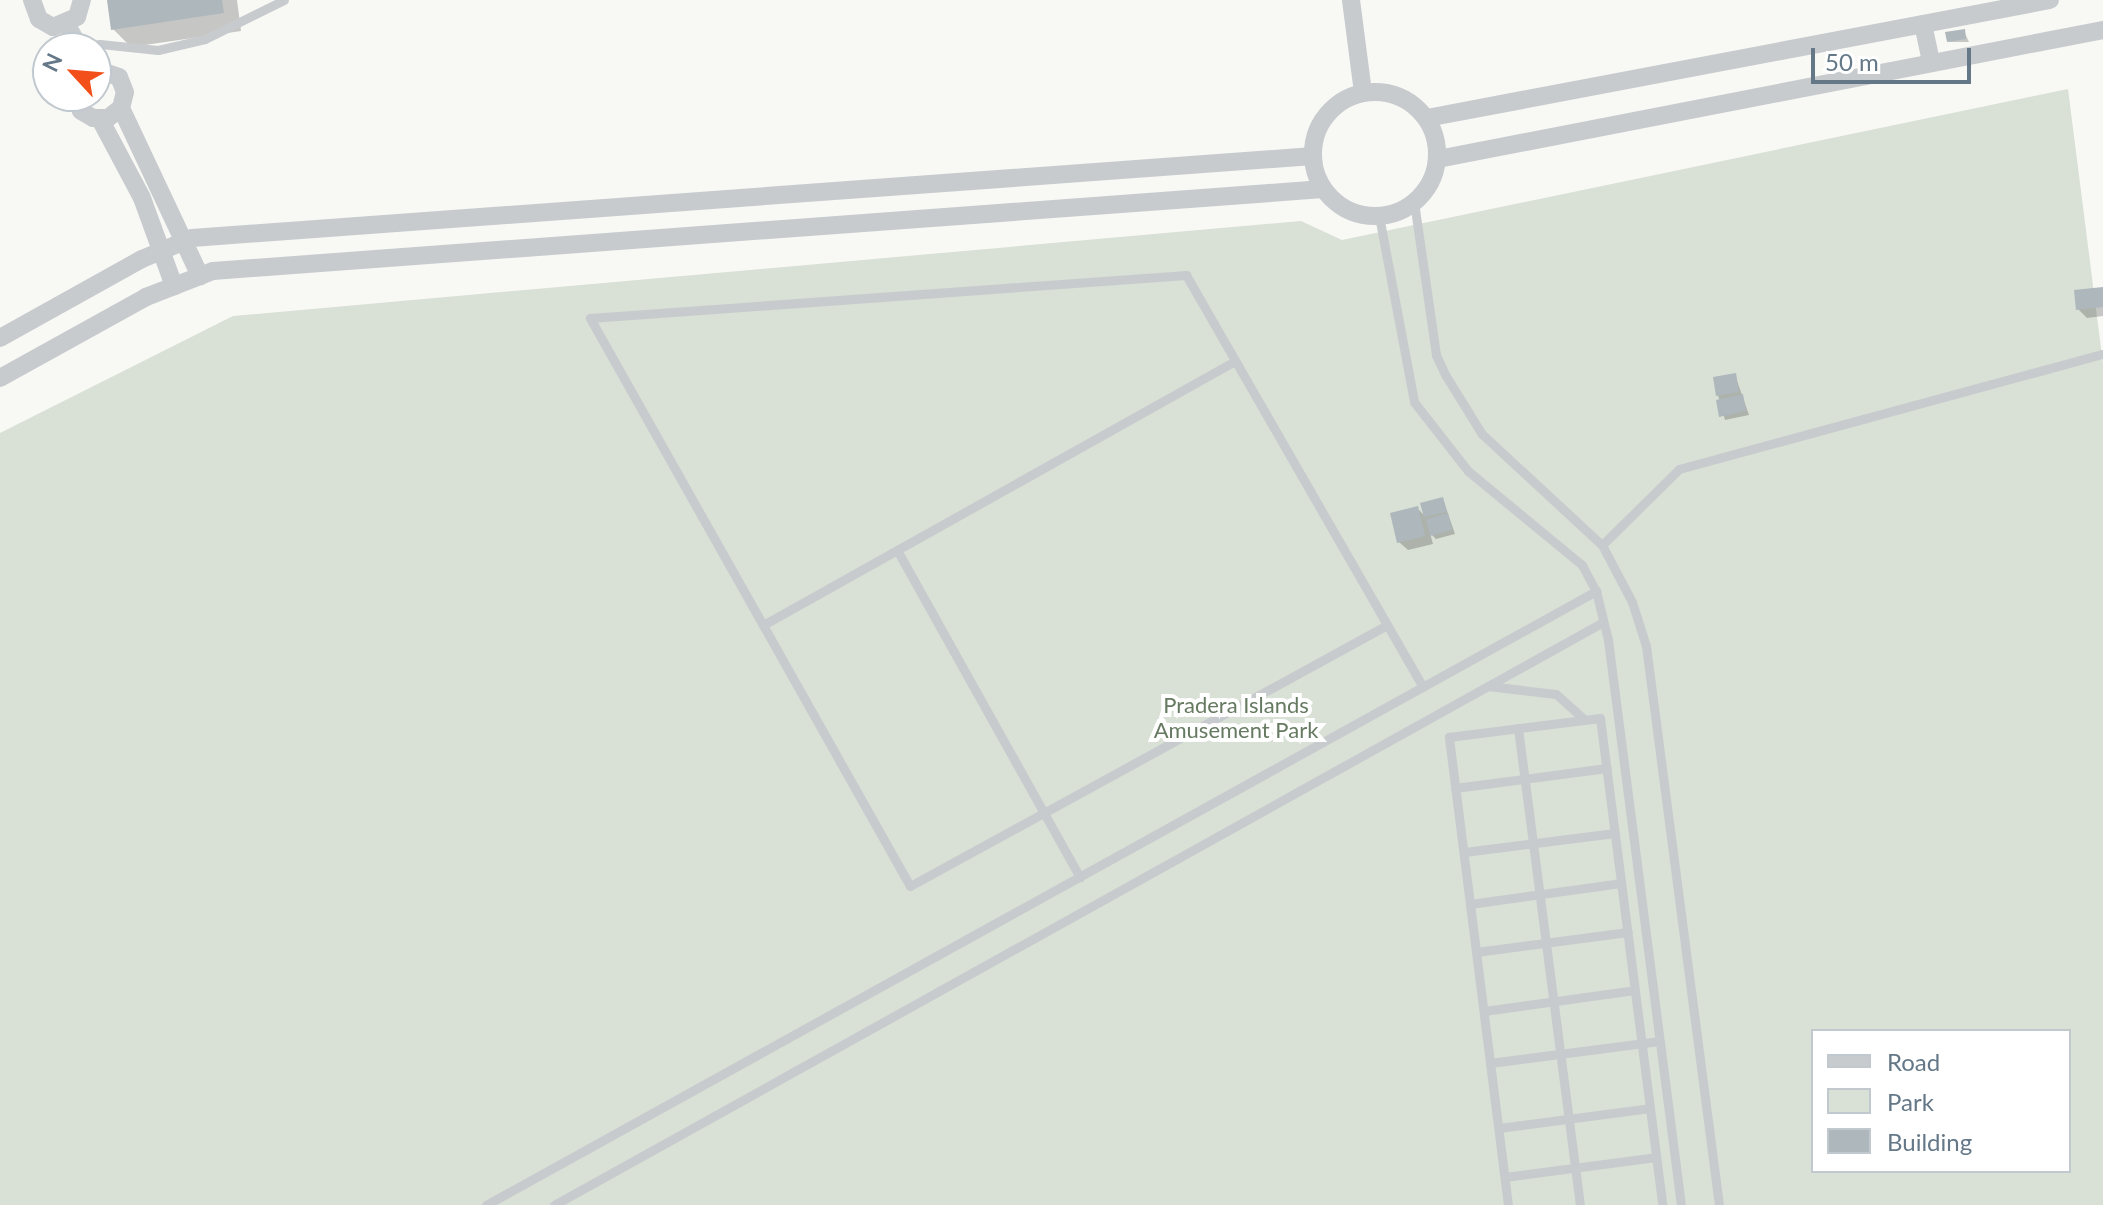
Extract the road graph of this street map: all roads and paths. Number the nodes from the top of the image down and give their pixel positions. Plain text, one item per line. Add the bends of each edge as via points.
1 (32, 0) edge
2 (82, 0) edge
3 (284, 0) edge
4 (1351, 0) edge
5 (2050, 0) edge
6 (1923, 24) junction
7 (67, 25) junction
8 (2103, 30) edge
9 (71, 32) edge
10 (112, 45) edge
11 (1931, 61) junction
12 (112, 75) edge
13 (1363, 92) junction
14 (121, 108) junction
15 (83, 112) edge
16 (1427, 118) junction
17 (100, 119) junction
18 (1313, 156) junction
19 (1438, 159) junction
20 (1323, 189) junction
21 (1414, 202) junction
22 (1379, 216) junction
23 (188, 241) junction
24 (159, 251) junction
25 (200, 276) junction
26 (174, 286) junction
27 (0, 338) edge
28 (2103, 354) edge
29 (1235, 361) junction
30 (0, 378) edge
31 (1602, 545) junction
32 (897, 550) junction
33 (1596, 591) junction
34 (1603, 622) junction
35 (763, 625) junction
36 (1387, 625) junction
37 (1488, 686) junction
38 (1423, 687) junction
39 (1584, 719) junction
40 (1518, 728) junction
41 (1607, 768) junction
42 (1525, 779) junction
43 (1455, 788) junction
44 (1044, 813) junction
45 (1615, 833) junction
46 (1533, 843) junction
47 (1464, 852) junction
48 (1080, 877) junction
49 (1621, 883) junction
50 (1540, 894) junction
51 (1470, 904) junction
52 (1628, 932) junction
53 (1546, 943) junction
54 (1476, 952) junction
55 (1635, 990) junction
56 (1554, 1002) junction
57 (1484, 1011) junction
58 (1659, 1041) junction
59 (1642, 1042) junction
60 (1561, 1053) junction
61 (1490, 1063) junction
62 (1650, 1108) junction
63 (1569, 1118) junction
64 (1499, 1128) junction
65 (1656, 1157) junction
66 (1576, 1168) junction
67 (1505, 1177) junction
68 (486, 1205) edge
69 (554, 1205) edge
70 (1508, 1205) edge
71 (1580, 1205) edge
72 (1662, 1205) edge
73 (1681, 1205) edge
74 (1719, 1205) edge

1 - 7 street via 45,24
2 - 7 street via 77,17
3 - 10 lane via 205,39 158,50
4 - 13 street
5 - 6 street
6 - 11 street
6 - 16 street
7 - 9 street
8 - 11 street
11 - 19 street
12 - 14 street via 119,77 125,92
13 - 16 street via 1399,95
13 - 18 street via 1339,103 1321,122
14 - 17 street
14 - 23 street via 152,179
15 - 17 street
16 - 19 street
17 - 24 street via 142,198
18 - 20 street
18 - 23 street
19 - 21 street via 1433,177
20 - 22 street via 1353,212
20 - 25 street
21 - 22 street
21 - 31 lane via 1436,355 1446,376 1482,434
22 - 33 lane via 1402,363 1414,402 1468,471 1582,565
23 - 24 street
23 - 25 street
24 - 26 street
24 - 27 street
25 - 26 street
26 - 30 street
28 - 31 lane via 1679,469
29 - 32 lane
29 - 35 lane via 1186,275 590,318
29 - 36 lane
31 - 74 lane via 1632,602 1646,646
32 - 35 lane
32 - 44 lane
33 - 34 lane
33 - 38 lane
34 - 37 lane
34 - 58 lane
35 - 44 lane via 910,886
36 - 38 lane
36 - 44 lane
37 - 39 lane via 1556,694
37 - 69 lane
38 - 48 lane
39 - 40 lane
39 - 41 lane via 1600,718
40 - 42 lane
40 - 43 lane via 1449,737
41 - 42 lane
41 - 45 lane
42 - 43 lane
42 - 46 lane
43 - 47 lane
44 - 48 lane
45 - 46 lane
45 - 49 lane
46 - 47 lane
46 - 50 lane
47 - 51 lane
48 - 68 lane
49 - 50 lane
49 - 52 lane
50 - 51 lane
50 - 53 lane
51 - 54 lane
52 - 53 lane
52 - 55 lane
53 - 54 lane
53 - 56 lane
54 - 57 lane
55 - 56 lane
55 - 59 lane
56 - 57 lane
56 - 60 lane
57 - 61 lane
58 - 59 lane
58 - 73 lane
59 - 60 lane
59 - 62 lane
60 - 61 lane
60 - 63 lane
61 - 64 lane
62 - 63 lane
62 - 65 lane
63 - 64 lane
63 - 66 lane
64 - 67 lane
65 - 66 lane
65 - 72 lane
66 - 67 lane
66 - 71 lane
67 - 70 lane

